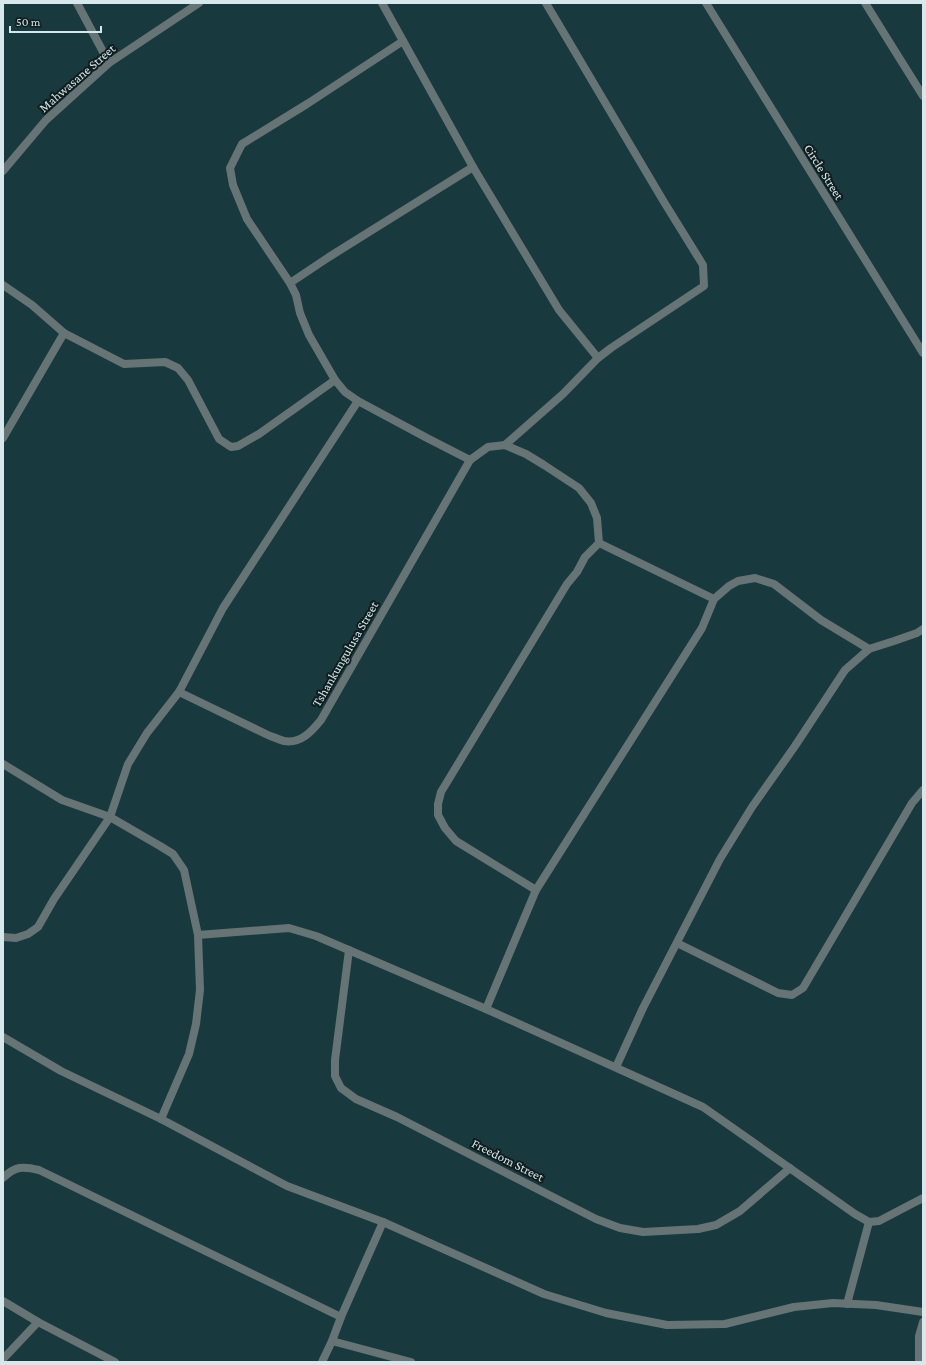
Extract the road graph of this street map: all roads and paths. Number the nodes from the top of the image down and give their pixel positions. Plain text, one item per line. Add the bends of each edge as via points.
1 (78, 3) edge
2 (199, 3) edge
3 (382, 3) edge
4 (546, 3) edge
5 (865, 3) edge
6 (708, 4) edge
7 (403, 41) junction
8 (109, 63) junction
9 (923, 96) edge
10 (473, 168) junction
11 (3, 171) edge
12 (290, 284) junction
13 (3, 285) edge
14 (64, 333) junction
15 (923, 353) edge
16 (598, 358) junction
17 (335, 380) junction
18 (358, 401) junction
19 (3, 438) edge
20 (505, 445) junction
21 (470, 460) junction
22 (599, 543) junction
23 (714, 599) junction
24 (923, 629) edge
25 (869, 649) junction
26 (178, 692) junction
27 (3, 764) edge
28 (923, 790) edge
29 (110, 817) junction
30 (536, 890) junction
31 (198, 935) junction
32 (3, 937) edge
33 (677, 943) junction
34 (349, 950) junction
35 (486, 1009) junction
36 (3, 1037) edge
37 (616, 1067) junction
38 (161, 1119) junction
39 (790, 1168) junction
40 (3, 1178) edge
41 (923, 1198) edge
42 (383, 1222) junction
43 (869, 1222) junction
44 (3, 1301) edge
45 (847, 1304) junction
46 (923, 1312) edge
47 (341, 1317) junction
48 (38, 1322) junction
49 (923, 1322) edge
50 (332, 1341) junction
51 (3, 1359) edge
52 (116, 1362) edge
53 (322, 1362) edge
54 (411, 1362) edge
55 (919, 1362) edge

1 - 8 street
2 - 8 street, Mahwasane Street
3 - 7 street
4 - 16 street via 703,265 704,286
5 - 9 street
6 - 15 street, Circle Street
7 - 10 street
7 - 12 street via 242,144 230,168 233,185 247,219
8 - 11 street, Mahwasane Street via 46,120
10 - 12 street
10 - 16 street via 559,310
12 - 17 street via 309,335
13 - 14 street via 32,305
14 - 17 street via 124,364 165,362 178,368 188,380 219,439 231,447 238,446 259,434
14 - 19 street
16 - 20 street via 563,394
17 - 18 street via 345,392
18 - 21 street
18 - 26 street via 222,608
20 - 21 street via 488,447
20 - 22 street via 526,454 579,488 597,518
21 - 26 street, Tshankungulusa Street via 321,720 310,733 298,741 285,742
22 - 23 street
22 - 30 street via 585,557 567,584 441,792 438,804 438,814 456,841
23 - 25 street via 738,581 755,578 774,584 821,620
23 - 30 street via 702,628
24 - 25 street
25 - 33 street via 845,670 752,807 720,859
26 - 29 street via 147,733 128,764
27 - 29 street via 62,800
28 - 33 street via 912,803 803,988 792,994 778,993
29 - 31 street via 173,854 184,870
29 - 32 street via 38,927 16,938
30 - 35 street
31 - 34 street via 288,928
31 - 38 street via 200,990 196,1024 189,1054
33 - 37 street
34 - 35 street
34 - 39 street, Freedom Street via 335,1060 335,1076 341,1088 356,1099 397,1117 596,1218 620,1228 643,1232 698,1229 716,1225 740,1211
35 - 37 street
36 - 38 street via 61,1071
37 - 39 street via 703,1107
38 - 42 street via 287,1186
39 - 43 street
40 - 47 street via 13,1169 25,1166 38,1170
41 - 43 street via 879,1221
42 - 45 street via 544,1294 606,1313 667,1325 725,1324 794,1307
42 - 47 street
43 - 45 street
44 - 48 street
45 - 46 street via 876,1305
47 - 50 street
48 - 51 street
48 - 52 street
49 - 55 street via 919,1336
50 - 53 street
50 - 54 street

